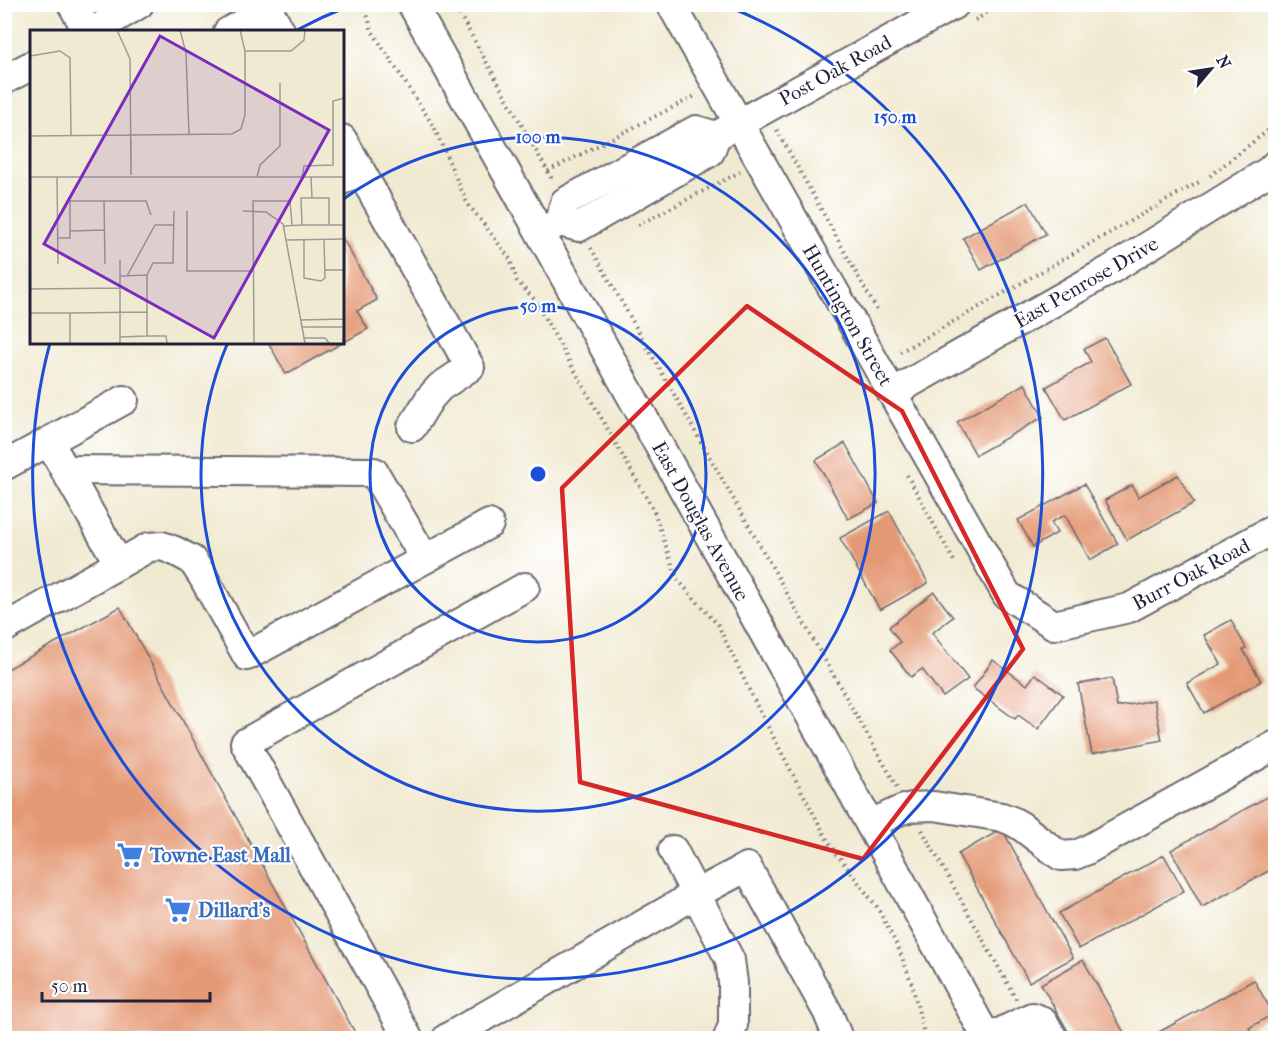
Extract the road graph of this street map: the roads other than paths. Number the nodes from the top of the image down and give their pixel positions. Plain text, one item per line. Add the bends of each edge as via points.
1 (72, 4) edge
2 (139, 4) edge
3 (412, 4) edge
4 (671, 4) edge
5 (963, 13) edge
6 (89, 30) edge
7 (94, 30) edge
8 (231, 30) edge
9 (280, 30) edge
10 (30, 66) edge
11 (4, 80) edge
12 (727, 130) junction
13 (344, 147) edge
14 (1275, 164) edge
15 (351, 175) edge
16 (561, 221) junction
17 (892, 393) junction
18 (124, 400) dead end
19 (412, 427) dead end
20 (49, 442) junction
21 (4, 466) edge
22 (65, 470) junction
23 (489, 524) dead end
24 (1275, 528) edge
25 (425, 559) junction
26 (119, 564) junction
27 (525, 587) dead end
28 (1036, 613) joint
29 (4, 628) edge
30 (1275, 745) edge
31 (870, 824) junction
32 (673, 850) dead end
33 (696, 894) junction
34 (408, 1038) edge
35 (447, 1038) edge
36 (728, 1038) edge
37 (838, 1038) edge
38 (988, 1038) edge
39 (1053, 1038) edge

1 - 6 street
2 - 7 street
3 - 16 street, East Douglas Avenue
4 - 12 street, Huntington Street
5 - 12 street, Post Oak Road
8 - 9 street via 268,9
10 - 11 street
12 - 16 street, Post Oak Road via 710,152
12 - 17 street, Huntington Street via 755,152
13 - 15 street
14 - 17 street, East Penrose Drive via 1110,270
15 - 19 street via 470,367 440,387
16 - 31 street, East Douglas Avenue
17 - 28 street, Huntington Street via 1007,595
18 - 20 street
20 - 21 street
20 - 22 street
22 - 25 street via 375,472
22 - 26 street
23 - 25 street
24 - 28 street, Burr Oak Road via 1129,608 1054,625
25 - 26 street via 247,656 192,560 162,546 148,547
26 - 29 street
27 - 34 street via 245,743
30 - 31 street via 1075,855 1061,856 1002,817 934,806 909,808
31 - 38 street, East Douglas Avenue
32 - 33 street
33 - 35 street
33 - 36 street via 730,960 734,1024
33 - 37 street via 747,867
38 - 39 street via 1032,1017 1043,1022

